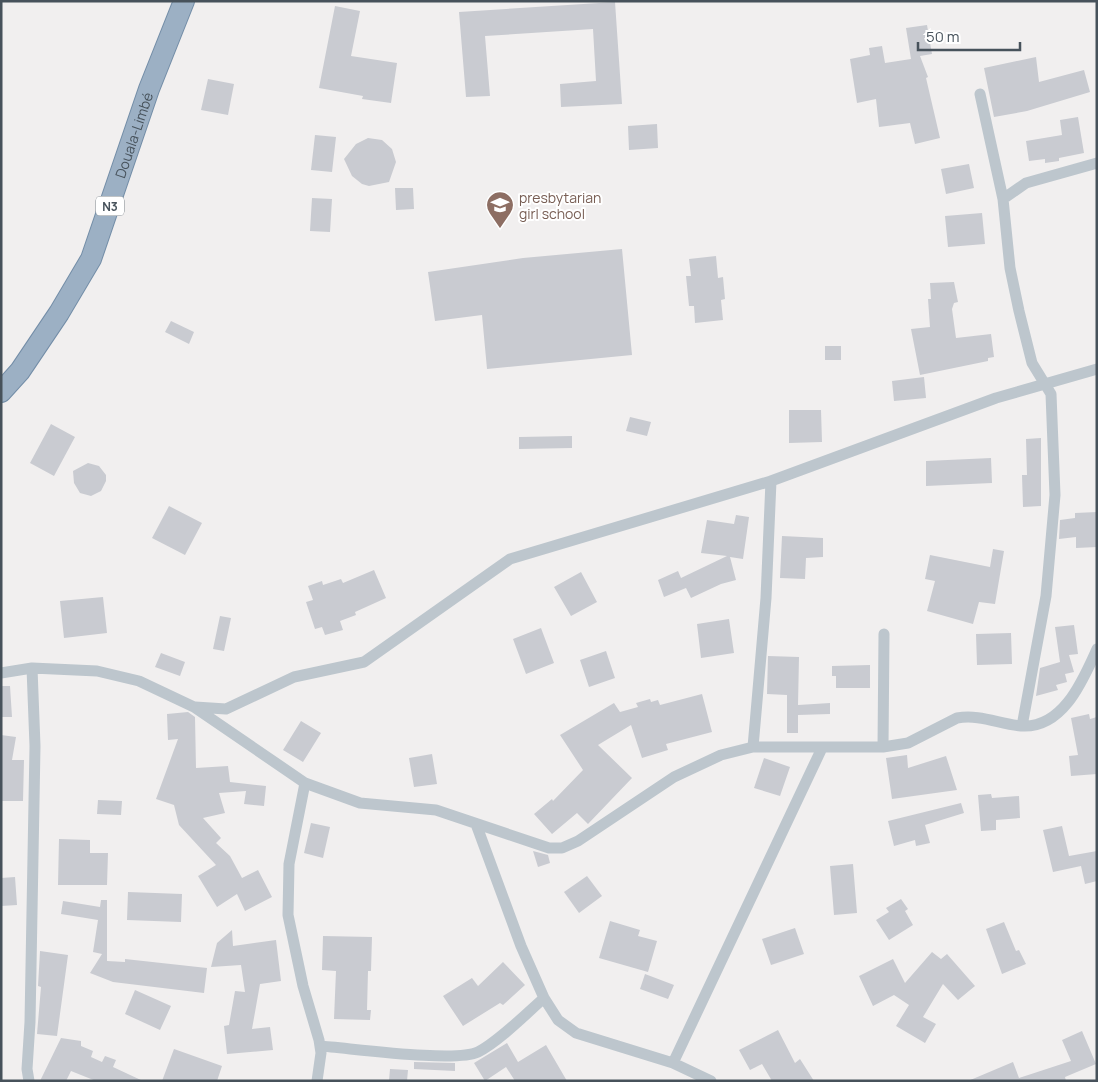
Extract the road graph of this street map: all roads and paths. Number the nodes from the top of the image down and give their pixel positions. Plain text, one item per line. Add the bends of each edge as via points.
1 (184, 1) edge
2 (980, 94) dead end
3 (1097, 163) edge
4 (1003, 199) junction
5 (1097, 369) edge
6 (1045, 384) junction
7 (1, 392) edge
8 (771, 481) junction
9 (884, 634) dead end
10 (1097, 649) edge
11 (32, 668) junction
12 (1, 673) edge
13 (194, 708) junction
14 (1022, 726) junction
15 (753, 748) junction
16 (822, 748) junction
17 (884, 748) junction
18 (305, 783) junction
19 (476, 824) junction
20 (544, 998) junction
21 (320, 1046) junction
22 (673, 1063) junction
23 (29, 1081) edge
24 (317, 1081) edge
25 (711, 1081) edge

1 - 7 highway, Douala-Limbé / N3 via 149,89 91,259 25,364
2 - 4 street
3 - 4 street via 1026,183
4 - 6 street via 1010,268 1019,311 1032,364
5 - 6 street
6 - 8 street via 996,398
6 - 14 street via 1051,394 1055,495 1046,596
8 - 13 street via 510,559 364,662 294,677 226,709
8 - 15 street via 766,598
9 - 17 street
10 - 14 street via 1081,684 1061,711 1044,721
11 - 12 street
11 - 13 street via 97,671 139,681
11 - 23 street via 35,746
13 - 18 street
14 - 17 street via 992,718 965,716 908,742
15 - 16 street
15 - 19 street via 721,756 674,777 578,841 562,848 549,848
16 - 17 street
16 - 22 street
18 - 19 street via 360,803 436,810
18 - 21 street via 289,864 288,915
19 - 20 street
20 - 21 street via 477,1052 425,1055
20 - 22 street via 558,1020 576,1033
21 - 24 street
22 - 25 street

